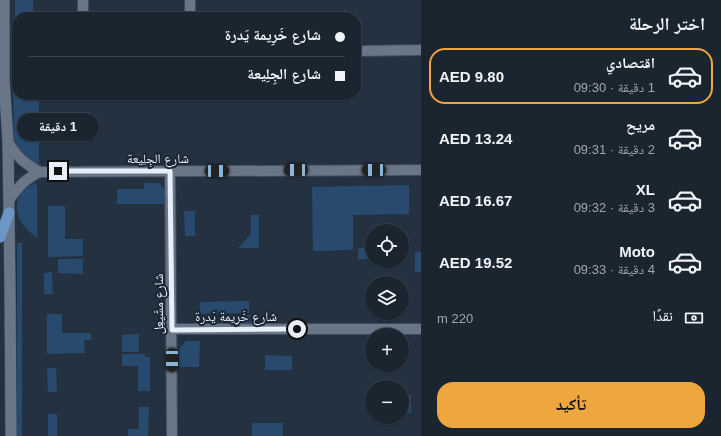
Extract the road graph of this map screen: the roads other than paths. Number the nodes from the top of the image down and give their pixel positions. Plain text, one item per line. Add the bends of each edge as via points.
1 (4, 0) edge
2 (83, 0) edge
3 (190, 0) edge
4 (83, 12) edge
5 (190, 12) edge
6 (421, 50) edge
7 (361, 51) edge
8 (8, 142) junction
9 (421, 170) edge
10 (170, 171) junction
11 (40, 172) junction
12 (9, 200) junction
13 (9, 213) junction
14 (0, 237) edge
15 (421, 329) edge
16 (172, 330) junction
17 (11, 436) edge
18 (172, 436) edge

1 - 8 main road via 4,79
2 - 4 street
3 - 5 street
6 - 7 street
8 - 11 street via 21,160
8 - 12 main road
9 - 10 street, شارع الجِلِيعة
10 - 11 street, شارع الجِلِيعة
10 - 16 street, شارع مشَيعِل
11 - 12 street via 22,183
12 - 13 main road
13 - 14 main road
13 - 17 main road
15 - 16 street, شارع خَرِيمة يَدرة
16 - 18 street, شارع مشَيعِل

